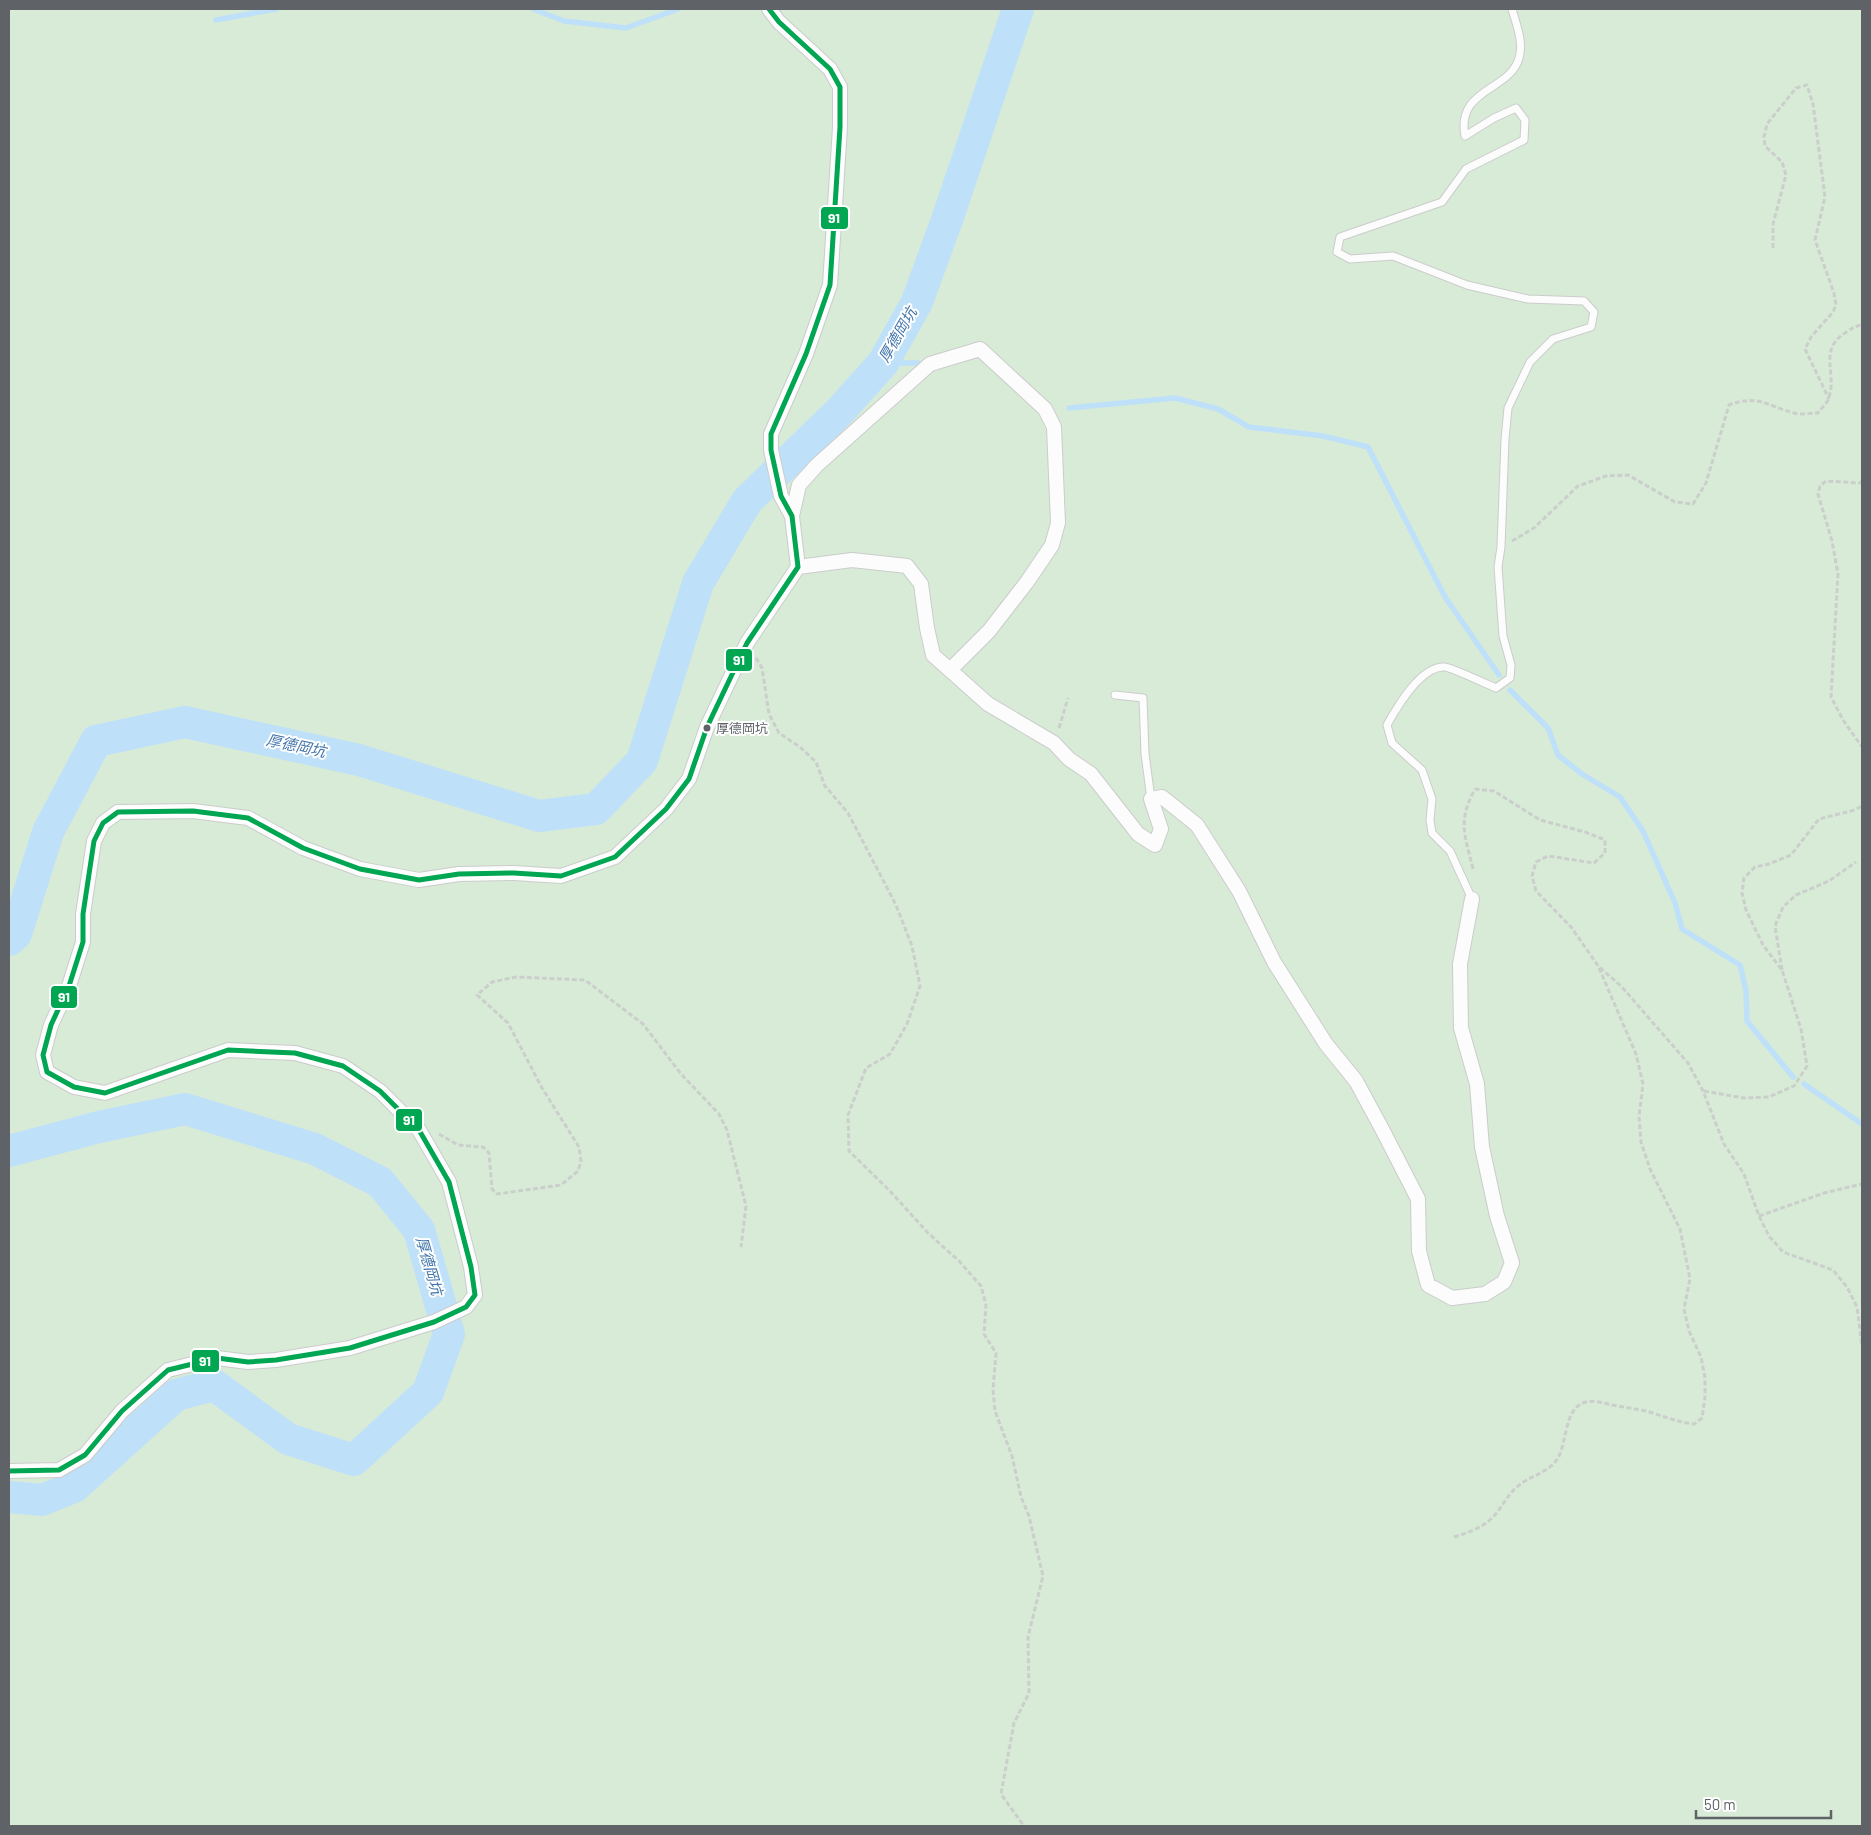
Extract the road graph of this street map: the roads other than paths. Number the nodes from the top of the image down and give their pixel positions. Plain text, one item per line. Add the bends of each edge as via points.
1 (769, 9) edge
2 (1512, 9) edge
3 (792, 516) junction
4 (798, 567) junction
5 (950, 670) junction
6 (1115, 695) dead end
7 (1151, 799) junction
8 (1472, 899) joint
9 (9, 1470) edge

1 - 3 street via 830,69 840,87 830,285 806,354 772,434 780,496
2 - 8 lane via 1521,42 1514,70 1470,105 1463,125 1465,136 1516,108 1525,120 1524,140 1466,168 1442,202 1340,237 1337,252 1350,259 1393,256 1467,285 1528,299 1584,301 1594,312 1591,327 1553,339 1530,362 1508,408 1498,567 1510,678 1496,688 1445,667 1427,672 1403,697 1386,725 1392,743 1422,770 1432,799 1432,833 1450,851
3 - 4 street
3 - 5 street via 799,486 817,465 930,364 980,350 1027,391 1045,409 1054,427 1058,523 1052,545 1028,582 989,631
4 - 5 street via 852,560 907,566 921,584 933,655
4 - 9 street via 747,643 707,727 689,779 666,809 615,857 561,876 459,874 418,880 360,869 303,848 248,818 192,811 118,812 103,824 94,841 83,914 83,942 42,1055 47,1072 74,1087 105,1093 228,1050 295,1053 343,1066 380,1091 419,1130 449,1182 475,1295 466,1307 434,1322 350,1348 248,1362 217,1358 168,1370 122,1412 85,1455 59,1470
5 - 7 street via 988,704 1054,743 1069,759 1091,774 1138,834 1155,845 1161,828
6 - 7 lane via 1143,698
7 - 8 street via 1162,796 1197,825 1238,891 1274,962 1326,1044 1356,1081 1418,1199 1420,1251 1428,1285 1452,1298 1485,1294 1504,1282 1512,1263 1497,1216 1482,1147 1477,1084 1461,1028 1460,964

